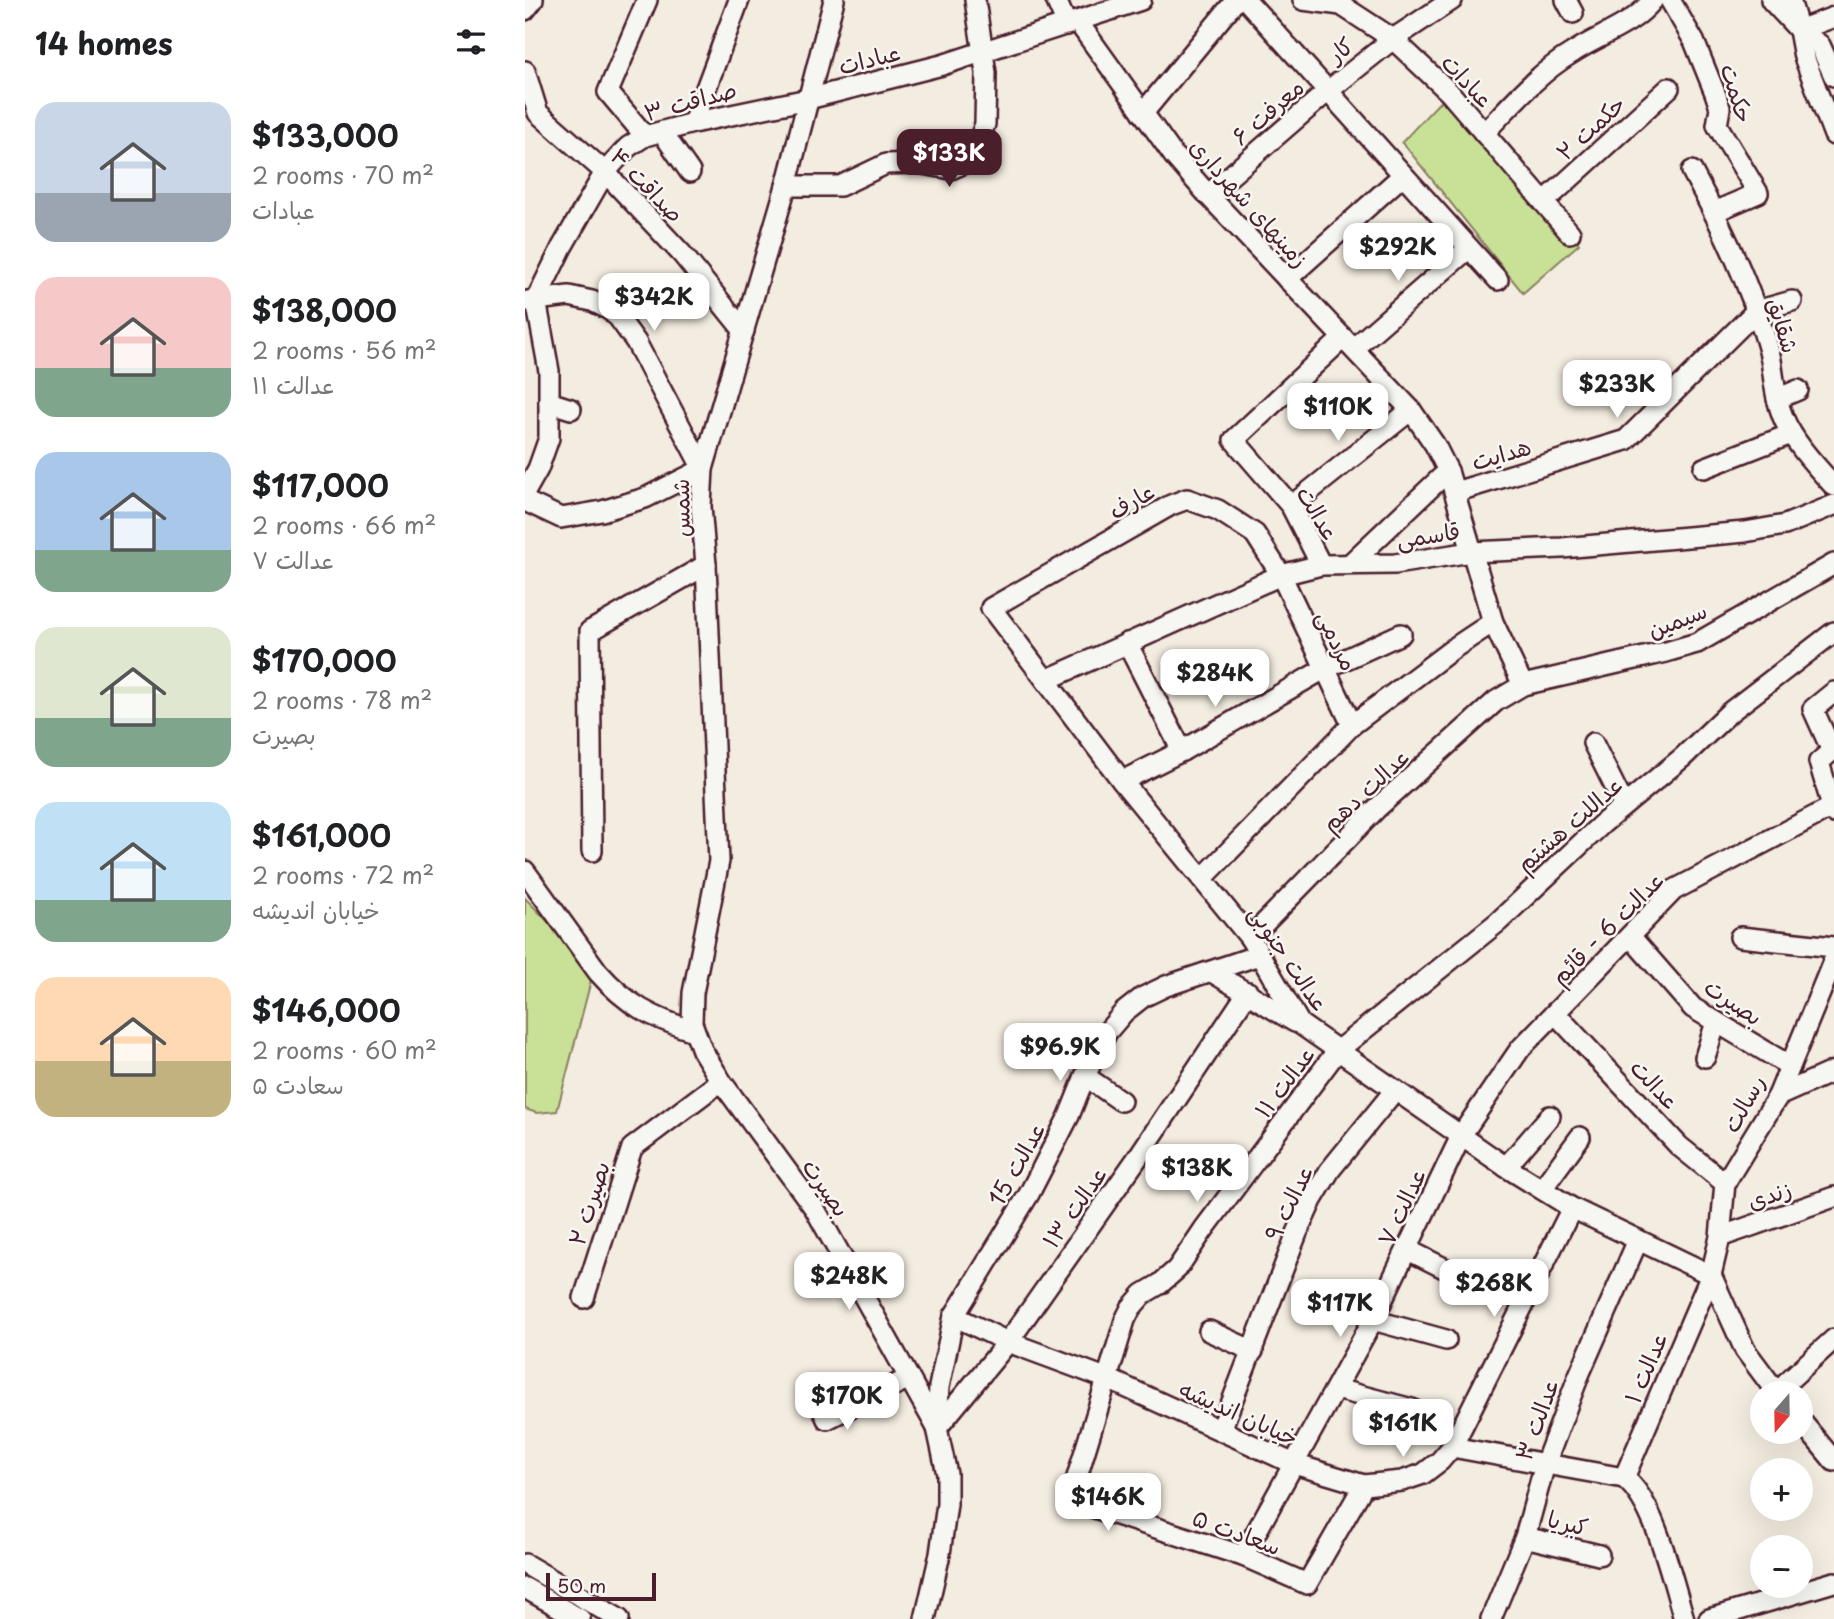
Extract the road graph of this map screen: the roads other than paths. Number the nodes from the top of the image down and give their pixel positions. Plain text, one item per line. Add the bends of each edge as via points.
1 (533, 0) edge
2 (647, 0) edge
3 (739, 0) edge
4 (834, 0) edge
5 (975, 0) edge
6 (1056, 0) edge
7 (1141, 0) edge
8 (1236, 0) edge
9 (1246, 0) edge
10 (1303, 0) edge
11 (1453, 0) edge
12 (1653, 0) edge
13 (1670, 0) edge
14 (1771, 0) edge
15 (1790, 0) edge
16 (1343, 2) edge
17 (525, 10) edge
18 (1834, 17) edge
19 (1072, 24) junction
20 (1799, 30) junction
21 (1393, 39) junction
22 (983, 51) junction
23 (525, 71) edge
24 (1834, 76) edge
25 (1669, 88) dead end
26 (1328, 90) junction
27 (528, 93) edge
28 (808, 99) junction
29 (1143, 113) junction
30 (693, 123) junction
31 (1483, 133) junction
32 (653, 134) junction
33 (1834, 135) edge
34 (1692, 171) dead end
35 (605, 172) junction
36 (690, 172) dead end
37 (1403, 174) junction
38 (786, 186) junction
39 (1208, 195) junction
40 (1544, 202) junction
41 (1714, 212) junction
42 (1570, 233) dead end
43 (1469, 248) junction
44 (1287, 279) junction
45 (1498, 280) dead end
46 (530, 301) edge
47 (1792, 302) dead end
48 (1756, 311) junction
49 (744, 331) junction
50 (1348, 343) junction
51 (1798, 390) dead end
52 (1777, 399) junction
53 (549, 402) junction
54 (571, 408) dead end
55 (1411, 410) junction
56 (1791, 433) junction
57 (1704, 468) dead end
58 (703, 469) junction
59 (1448, 471) junction
60 (1834, 486) edge
61 (525, 492) edge
62 (1455, 492) junction
63 (525, 501) edge
64 (1834, 505) edge
65 (1291, 506) junction
66 (1471, 552) junction
67 (1350, 564) junction
68 (1834, 564) edge
69 (706, 565) junction
70 (1321, 565) junction
71 (1281, 575) junction
72 (991, 608) joint
73 (1493, 622) junction
74 (1834, 632) edge
75 (1401, 634) dead end
76 (1127, 643) junction
77 (1324, 669) junction
78 (1046, 680) junction
79 (1523, 685) junction
80 (1834, 692) edge
81 (1352, 725) junction
82 (1593, 743) dead end
83 (1833, 750) edge
84 (1182, 751) junction
85 (1122, 781) junction
86 (1624, 805) junction
87 (1833, 808) edge
88 (592, 851) dead end
89 (525, 871) edge
90 (1203, 878) junction
91 (1630, 936) junction
92 (1741, 937) dead end
93 (1254, 947) junction
94 (1834, 947) edge
95 (1834, 959) edge
96 (1212, 972) junction
97 (1248, 992) junction
98 (1555, 1013) junction
99 (1716, 1022) junction
100 (1300, 1024) junction
101 (694, 1031) junction
102 (1337, 1051) junction
103 (1705, 1057) dead end
104 (1790, 1066) junction
105 (1834, 1071) edge
106 (1085, 1076) junction
107 (720, 1081) junction
108 (1395, 1090) junction
109 (1777, 1096) junction
110 (1121, 1101) dead end
111 (1550, 1116) dead end
112 (1462, 1134) junction
113 (1580, 1137) dead end
114 (1506, 1167) junction
115 (1725, 1183) junction
116 (1542, 1189) junction
117 (1834, 1197) edge
118 (1572, 1209) junction
119 (1720, 1237) junction
120 (1638, 1240) junction
121 (1408, 1250) junction
122 (1711, 1275) junction
123 (1468, 1280) dead end
124 (584, 1298) dead end
125 (954, 1316) junction
126 (1373, 1321) junction
127 (1209, 1331) dead end
128 (1834, 1339) edge
129 (1446, 1340) dead end
130 (1008, 1342) junction
131 (1253, 1351) junction
132 (909, 1378) junction
133 (1108, 1379) junction
134 (1769, 1381) edge
135 (1789, 1381) edge
136 (814, 1388) dead end
137 (1336, 1389) junction
138 (1412, 1409) dead end
139 (937, 1427) junction
140 (1221, 1430) junction
141 (1813, 1436) edge
142 (1451, 1447) junction
143 (1834, 1461) edge
144 (1294, 1464) junction
145 (1545, 1464) junction
146 (1625, 1478) junction
147 (1364, 1485) junction
148 (1525, 1537) junction
149 (1599, 1555) dead end
150 (1244, 1556) junction
151 (525, 1564) edge
152 (1834, 1581) edge
153 (525, 1588) edge
154 (1751, 1613) edge
155 (580, 1619) edge
156 (619, 1619) edge
157 (925, 1619) edge
158 (1491, 1619) edge
159 (1685, 1619) edge
160 (1709, 1619) edge

1 - 17 street
2 - 32 street via 608,92
3 - 30 street
4 - 28 street, شمس
5 - 22 street
6 - 19 street, زمینهای شهرداری
7 - 19 street, عبادات
8 - 29 street
9 - 26 street
10 - 16 street, عبادات
11 - 21 street, کار
12 - 31 street via 1643,12 1572,52 1542,75
13 - 41 street, حکمت via 1694,41 1715,93 1720,108 1717,125 1758,192
14 - 20 street
15 - 20 street
16 - 21 street, عبادات
18 - 20 street
19 - 22 street, عبادات
19 - 29 street, زمینهای شهرداری
20 - 24 street via 1820,45
20 - 33 street via 1804,57
21 - 26 street, کار
21 - 31 street, عبادات via 1449,92
22 - 28 street, عبادات
22 - 38 street via 985,124 965,163 951,169 886,164 840,186
23 - 27 street, صداقت ۴
25 - 40 street, حکمت ۲
26 - 37 street
26 - 39 street, معرفت ۶
27 - 35 street, صداقت ۴ via 538,113
28 - 30 street, صداقت ۳
28 - 38 street, شمس
29 - 39 street, زمینهای شهرداری
30 - 32 street, صداقت ۳
31 - 40 street, عبادات
32 - 35 street, صداقت ۳ via 628,147
32 - 36 street
34 - 41 street, شقایق
35 - 46 street, صداقت ۳
35 - 49 street, صداقت ۴ via 682,254
37 - 43 street
37 - 44 street
38 - 49 street, شمس
39 - 44 street, زمینهای شهرداری
40 - 42 street, عبادات
41 - 48 street, شقایق
43 - 45 street
43 - 50 street
44 - 50 street, زمینهای شهرداری
46 - 53 street via 549,371
46 - 58 street via 569,296 593,302 618,317 636,342
47 - 48 street
48 - 52 street, شقایق
48 - 62 street, هدایت via 1626,440
49 - 58 street, شمس
50 - 55 street, زمینهای شهرداری
50 - 65 street, عدالت via 1234,440
51 - 52 street
52 - 56 street, شقایق
53 - 54 street
53 - 61 street via 548,438
55 - 59 street, زمینهای شهرداری
55 - 65 street
56 - 57 street
56 - 60 street, شقایق
58 - 63 street via 645,498 602,511 561,518
58 - 69 street, شمس
59 - 62 street, زمینهای شهرداری
59 - 67 street
62 - 66 street, زمینهای شهرداری
64 - 66 street, قاسمی via 1785,525 1745,531
65 - 70 street, عدالت
66 - 67 street, قاسمی via 1395,564
66 - 73 street, زمینهای شهرداری
67 - 70 street, قاسمی
68 - 79 street, سیمین via 1697,643
69 - 88 street via 590,631
69 - 101 street, شمس via 719,861 693,993
70 - 71 street, قاسمی
71 - 72 street, عارف via 1255,534 1218,510 1187,499
71 - 76 street, قاسمی
71 - 77 street, مردمی
72 - 78 street, عدالت جنوبی
73 - 79 street, زمینهای شهرداری
73 - 81 street
74 - 86 street, عداللت هشتم via 1730,712
75 - 77 street
76 - 78 street, قاسمی
76 - 84 street
77 - 81 street, مردمی
77 - 84 street
78 - 85 street, عدالت جنوبی
79 - 93 street, عدالت دهم via 1496,701 1376,809
80 - 83 street via 1813,709
81 - 90 street
82 - 86 street
83 - 87 street via 1819,762
84 - 85 street
85 - 90 street, عدالت جنوبی
86 - 102 street, عداللت هشتم via 1497,922
87 - 91 street, عدالت 6 - قائم via 1674,890
89 - 101 street via 611,987 653,1017
90 - 93 street, عدالت جنوبی
91 - 98 street, عدالت 6 - قائم
91 - 99 street, بصیرت via 1693,1008
92 - 94 street
93 - 96 street, عدالت 15
93 - 100 street, عدالت جنوبی
95 - 104 street, رسالت
96 - 97 street
96 - 106 street, عدالت 15 via 1166,986 1124,1012 1107,1032
97 - 100 street
97 - 130 street, عدالت ۱۳
98 - 112 street, عدالت 6 - قائم via 1520,1048
98 - 115 street, عدالت via 1679,1146
99 - 103 street
99 - 104 street, بصیرت
100 - 102 street, عدالت جنوبی
101 - 107 street, بصیرت
102 - 108 street, عدالت جنوبی
102 - 133 street, عدالت ۱۱ via 1177,1269 1131,1308
104 - 109 street, رسالت
105 - 109 street
106 - 110 street
106 - 125 street, عدالت 15 via 1029,1194
107 - 124 street, بصیرت ۲ via 632,1148
107 - 132 street, بصیرت via 815,1209
108 - 112 street, عدالت جنوبی
108 - 131 street, عدالت ۹ via 1320,1185
109 - 115 street, رسالت
111 - 114 street
112 - 114 street, عدالت جنوبی
112 - 121 street, عدالت ۷
113 - 116 street
114 - 116 street, عدالت جنوبی
115 - 119 street, رسالت
116 - 118 street, عدالت جنوبی
117 - 119 street, زندی
118 - 120 street, عدالت جنوبی
118 - 142 street, خیابان اندیشه
119 - 122 street, رسالت
120 - 122 street, عدالت جنوبی
120 - 145 street, عدالت ۳
121 - 123 street
121 - 126 street, عدالت ۷
122 - 134 street via 1745,1350
122 - 146 street, عدالت ۱
125 - 130 street, خیابان اندیشه
125 - 139 street, عدالت 15 via 939,1387
126 - 129 street
126 - 137 street, عدالت ۷
127 - 131 street
128 - 135 street
130 - 133 street, خیابان اندیشه
130 - 139 street, عدالت ۱۳
131 - 140 street, عدالت ۹
132 - 136 street via 827,1419
132 - 139 street, بصیرت
133 - 140 street, خیابان اندیشه
133 - 150 street, سعادت ۵ via 1070,1500
137 - 138 street
137 - 144 street, عدالت ۷
139 - 157 street, بصیرت via 947,1474 947,1504
140 - 144 street, خیابان اندیشه
141 - 143 street
142 - 145 street
142 - 147 street, خیابان اندیشه via 1423,1474
144 - 147 street, خیابان اندیشه
144 - 150 street, عدالت ۷
145 - 146 street
145 - 148 street, عدالت ۳
146 - 159 street via 1647,1508
147 - 150 street, سعادت ۵ via 1307,1584
148 - 149 street, کبریا
148 - 158 street, عدالت ۳
151 - 156 street
152 - 154 street
153 - 155 street
154 - 160 street

